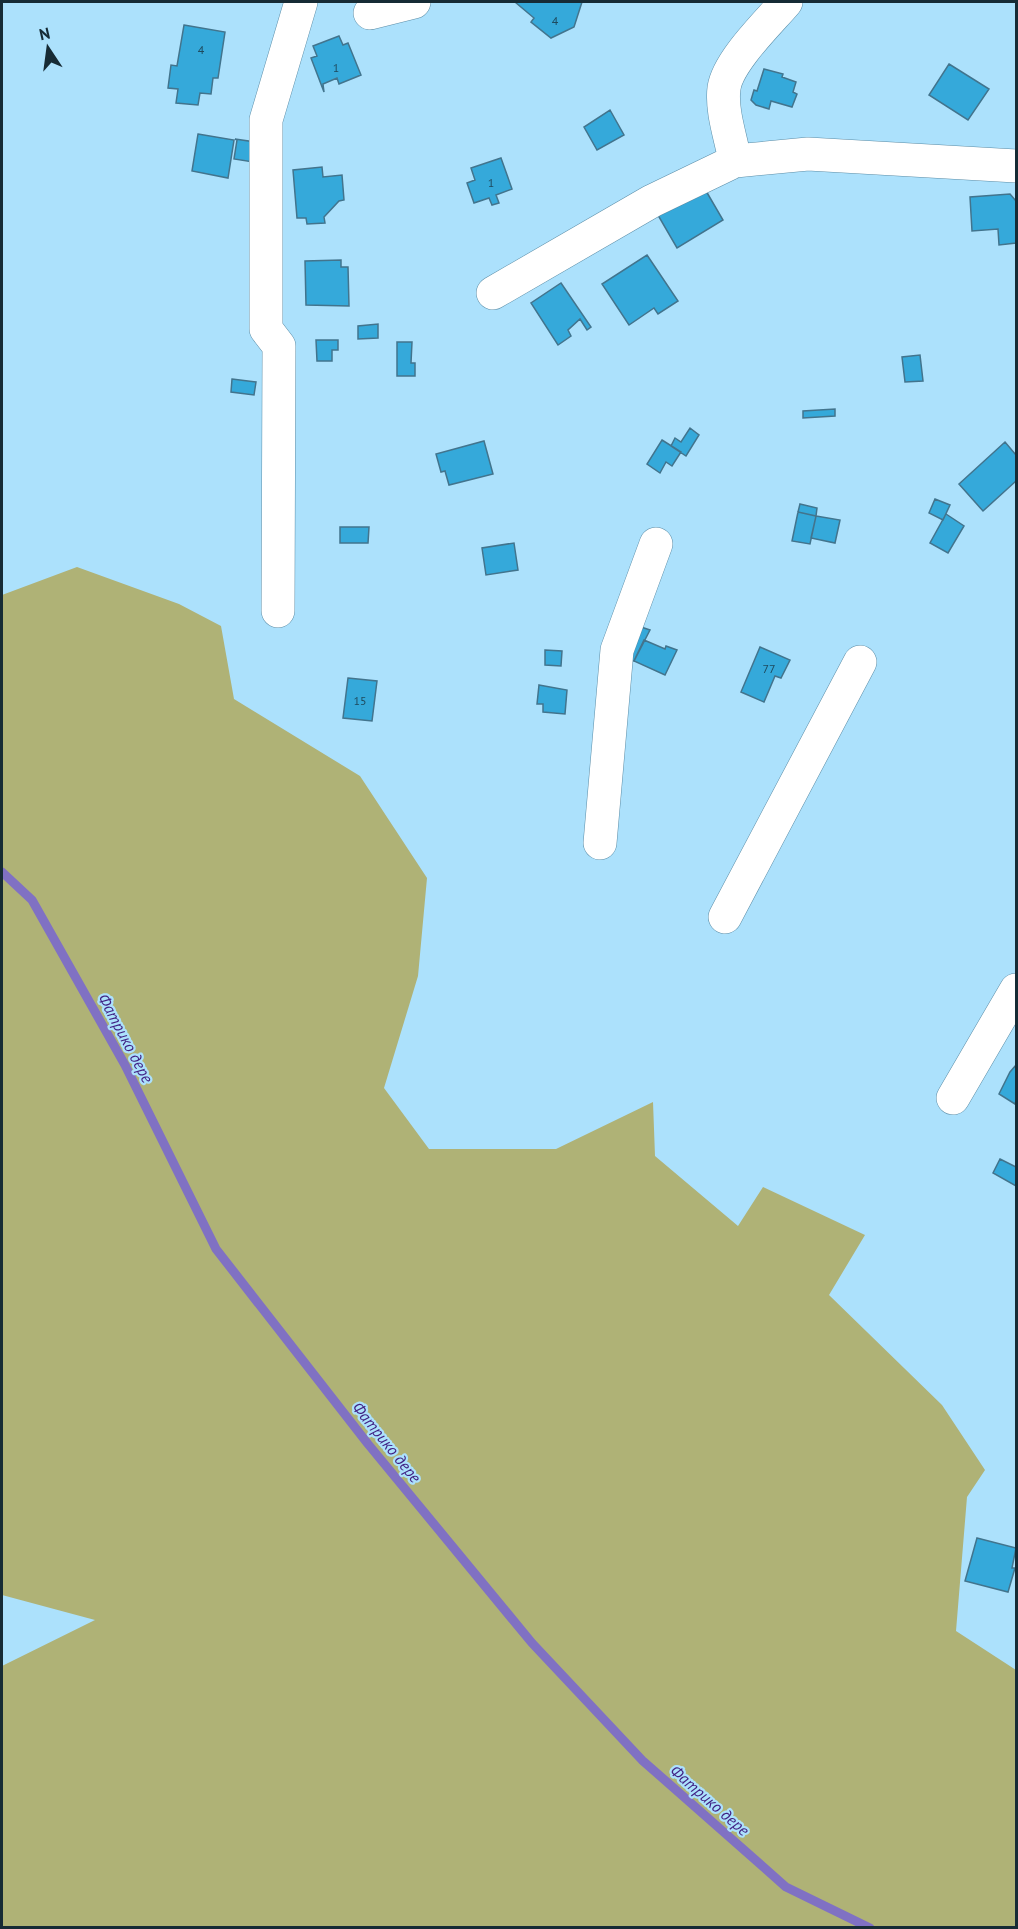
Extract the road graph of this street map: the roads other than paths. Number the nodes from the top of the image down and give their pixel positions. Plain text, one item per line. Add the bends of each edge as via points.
1 (301, 2) edge
2 (414, 2) edge
3 (786, 2) edge
4 (370, 13) dead end
5 (735, 161) junction
6 (1017, 166) edge
7 (493, 293) dead end
8 (656, 544) dead end
9 (278, 611) dead end
10 (860, 662) dead end
11 (600, 843) dead end
12 (725, 917) dead end
13 (1017, 990) edge
14 (953, 1098) dead end

1 - 9 street via 266,120 266,329 279,346
2 - 4 street
3 - 5 street via 733,66 724,86
5 - 6 street via 808,154
5 - 7 street via 652,201
8 - 11 street via 617,650
10 - 12 street
13 - 14 street

